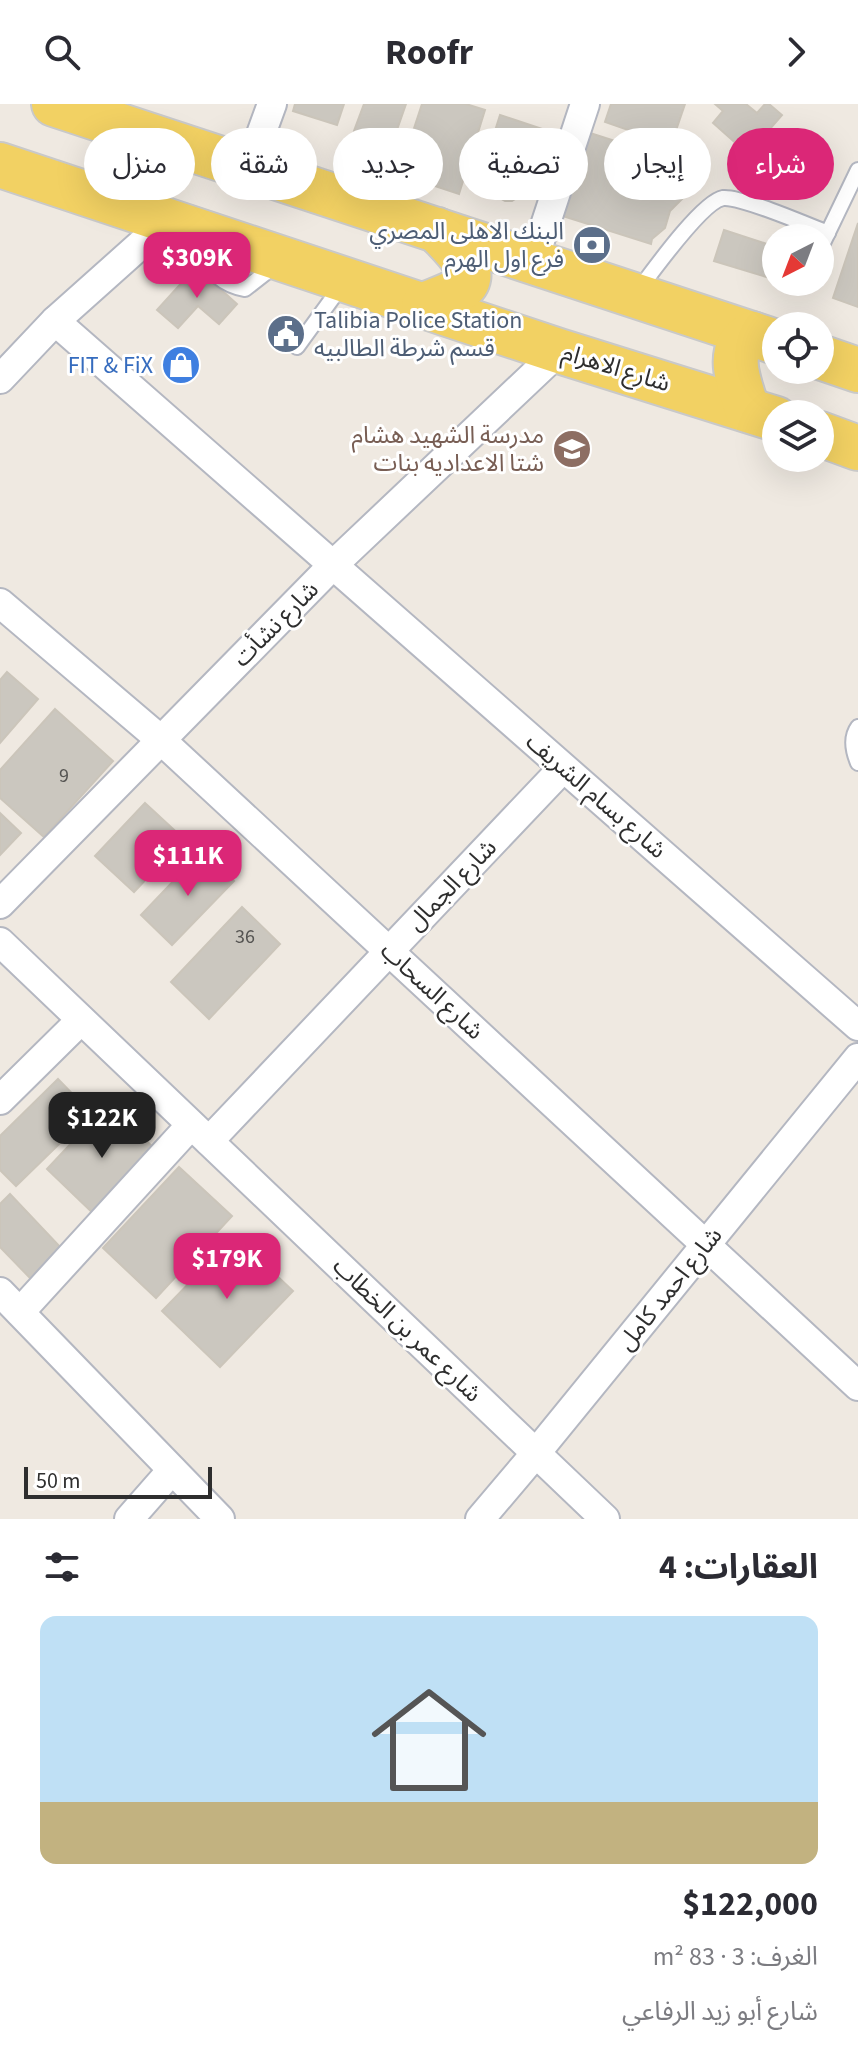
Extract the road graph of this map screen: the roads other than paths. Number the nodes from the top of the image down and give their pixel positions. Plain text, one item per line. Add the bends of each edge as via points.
1 (54, 104) edge
2 (272, 104) edge
3 (585, 104) edge
4 (263, 128) edge
5 (211, 155) edge
6 (858, 170) edge
7 (6, 175) edge
8 (317, 190) edge
9 (167, 221) junction
10 (803, 224) edge
11 (832, 224) edge
12 (437, 230) junction
13 (533, 262) junction
14 (352, 282) junction
15 (634, 295) junction
16 (424, 305) junction
17 (55, 321) junction
18 (762, 337) edge
19 (762, 339) edge
20 (297, 347) dead end
21 (559, 351) junction
22 (834, 362) edge
23 (858, 370) edge
24 (0, 379) edge
25 (761, 414) edge
26 (834, 439) edge
27 (858, 448) edge
28 (333, 565) junction
29 (0, 603) edge
30 (858, 727) edge
31 (161, 740) junction
32 (858, 763) edge
33 (563, 768) junction
34 (0, 904) edge
35 (0, 942) edge
36 (389, 951) junction
37 (81, 1020) junction
38 (858, 1026) edge
39 (858, 1058) edge
40 (0, 1100) edge
41 (200, 1133) junction
42 (706, 1245) junction
43 (0, 1292) edge
44 (20, 1312) junction
45 (858, 1386) edge
46 (536, 1453) junction
47 (172, 1470) junction
48 (129, 1519) edge
49 (220, 1519) edge
50 (480, 1519) edge
51 (605, 1519) edge

1 - 5 main road
2 - 4 street
3 - 13 street
6 - 11 lane
7 - 9 main road, شارع الاهرام
8 - 12 main road
9 - 14 main road, شارع الاهرام
9 - 17 street
10 - 15 lane via 721,198 704,209
12 - 13 main road
12 - 16 main road via 465,262 468,280 459,290
13 - 15 main road
14 - 16 main road, شارع الاهرام
14 - 20 lane via 334,296
15 - 18 main road
16 - 21 main road, شارع الاهرام
17 - 24 street
17 - 28 street, شارع بسام الشريف
19 - 25 main road via 738,345 734,362
21 - 25 main road, شارع الاهرام
21 - 28 street, شارع نشأت
22 - 23 main road
26 - 27 main road
28 - 31 street, شارع نشأت
28 - 33 street, شارع بسام الشريف
29 - 31 street, شارع السحاب
30 - 32 lane
31 - 34 street, شارع نشأت
31 - 36 street, شارع السحاب
33 - 36 street, شارع الجمال
33 - 38 street, شارع بسام الشريف
35 - 37 street, شارع عمر بن الخطاب
36 - 41 street, شارع الجمال
36 - 42 street, شارع السحاب
37 - 40 street
37 - 41 street, شارع عمر بن الخطاب
39 - 42 street, شارع احمد كامل
41 - 44 street, شارع الجمال
41 - 46 street, شارع عمر بن الخطاب
42 - 45 street, شارع السحاب
42 - 46 street, شارع احمد كامل
43 - 44 street
44 - 47 street
46 - 50 street, شارع احمد كامل
46 - 51 street, شارع عمر بن الخطاب
47 - 48 street
47 - 49 street

